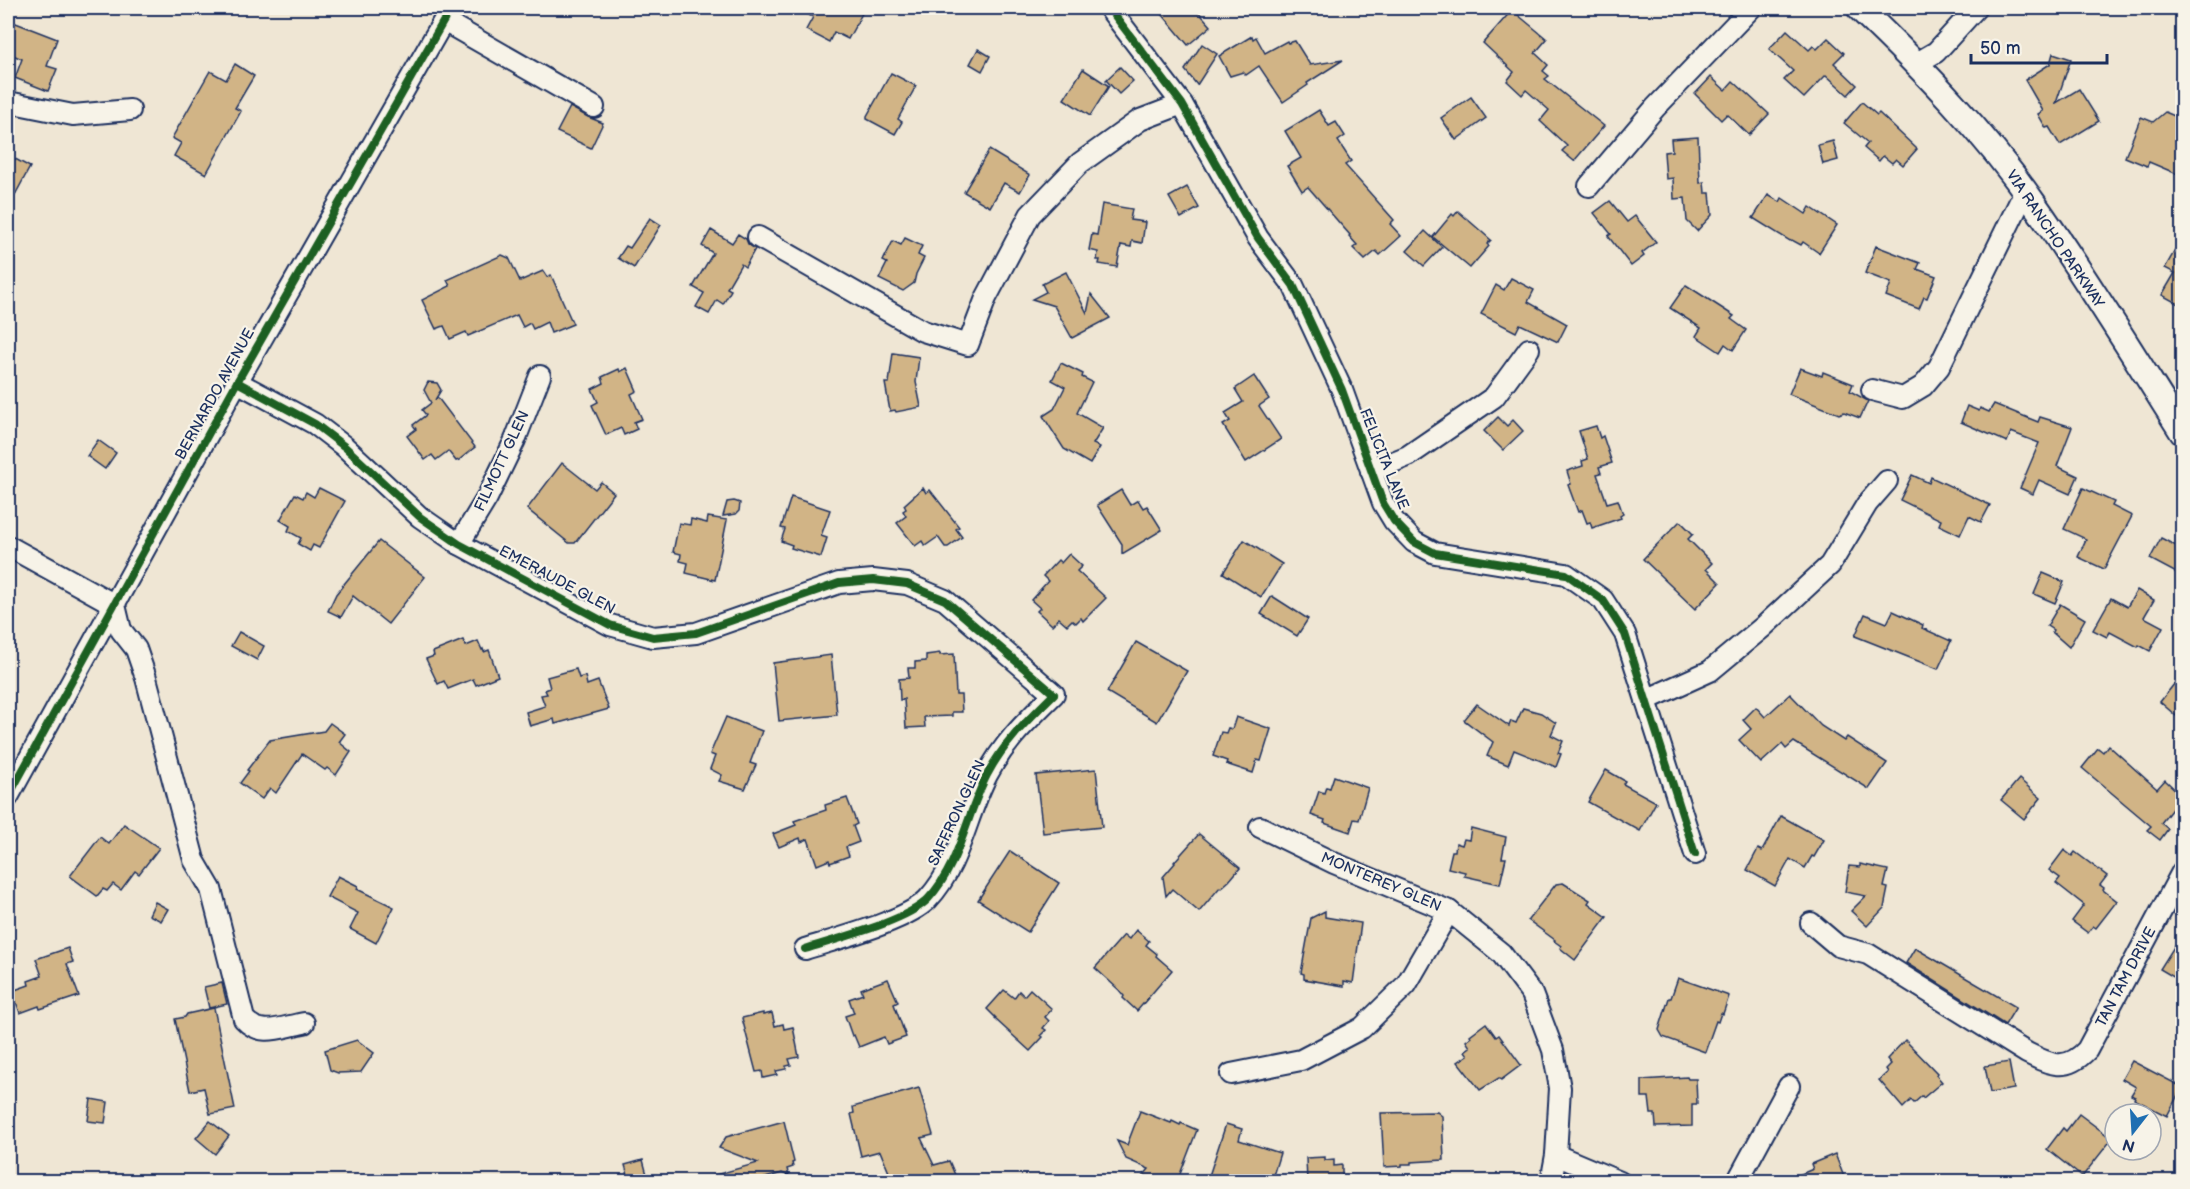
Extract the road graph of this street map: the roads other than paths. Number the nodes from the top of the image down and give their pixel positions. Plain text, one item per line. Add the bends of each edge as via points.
1 (1109, 8) edge
2 (1751, 8) edge
3 (1859, 8) edge
4 (1976, 8) edge
5 (447, 14) edge
6 (1917, 63) junction
7 (8, 102) edge
8 (1182, 104) junction
9 (594, 107) dead end
10 (130, 110) dead end
11 (1589, 186) dead end
12 (2025, 191) junction
13 (758, 237) dead end
14 (1529, 348) dead end
15 (540, 376) dead end
16 (237, 382) junction
17 (1872, 390) dead end
18 (2182, 432) edge
19 (1371, 471) junction
20 (1887, 481) dead end
21 (459, 544) junction
22 (8, 546) edge
23 (115, 605) junction
24 (1054, 694) joint
25 (1646, 700) junction
26 (8, 796) edge
27 (1260, 827) dead end
28 (1695, 854) dead end
29 (2182, 872) edge
30 (1449, 910) junction
31 (1811, 923) dead end
32 (805, 949) dead end
33 (304, 1023) dead end
34 (1231, 1074) dead end
35 (1789, 1086) dead end
36 (1556, 1155) junction
37 (1551, 1182) edge
38 (1620, 1182) edge
39 (1737, 1182) edge

1 - 8 street, FELICITA LANE
2 - 11 street via 1655,108
3 - 6 main road, VIA RANCHO PARKWAY
4 - 6 street via 1936,52
5 - 9 street
5 - 16 street, BERNARDO AVENUE
6 - 12 main road, VIA RANCHO PARKWAY
7 - 10 street via 73,115
8 - 13 street via 1140,120 1080,163 1030,215 986,298 968,345 923,331
8 - 19 street, FELICITA LANE via 1258,238 1293,285 1342,390
12 - 17 street via 1939,367 1923,386 1903,398
12 - 18 main road, VIA RANCHO PARKWAY
14 - 19 street via 1494,397 1408,456
15 - 21 street, FILMOTT GLEN via 488,498
16 - 21 street, EMERAUDE GLEN via 315,424 420,517
16 - 23 street, BERNARDO AVENUE
19 - 25 street, FELICITA LANE via 1383,503 1414,542 1436,553 1566,574 1603,600 1625,634
20 - 25 street via 1867,504 1830,565 1762,627 1710,671
21 - 24 street, EMERAUDE GLEN via 610,625 653,637 696,633 839,583 873,580 907,584 945,600
22 - 23 street
23 - 26 street, BERNARDO AVENUE
23 - 33 street via 121,630 136,649 146,678 194,860 211,889 243,1018 263,1031
24 - 32 street, SAFFRON GLEN via 1014,732 987,774 951,864 927,900 896,918
25 - 28 street, FELICITA LANE
27 - 30 street, MONTEREY GLEN via 1334,863
29 - 31 street, TAN TAM DRIVE via 2087,1050 2077,1060 2056,1065 1997,1035 1868,954 1838,945
30 - 34 street via 1406,985 1362,1028 1301,1059
30 - 36 street, MONTEREY GLEN via 1501,953 1532,994 1553,1050 1560,1088
35 - 39 street
36 - 37 street, MONTEREY GLEN
36 - 38 street

